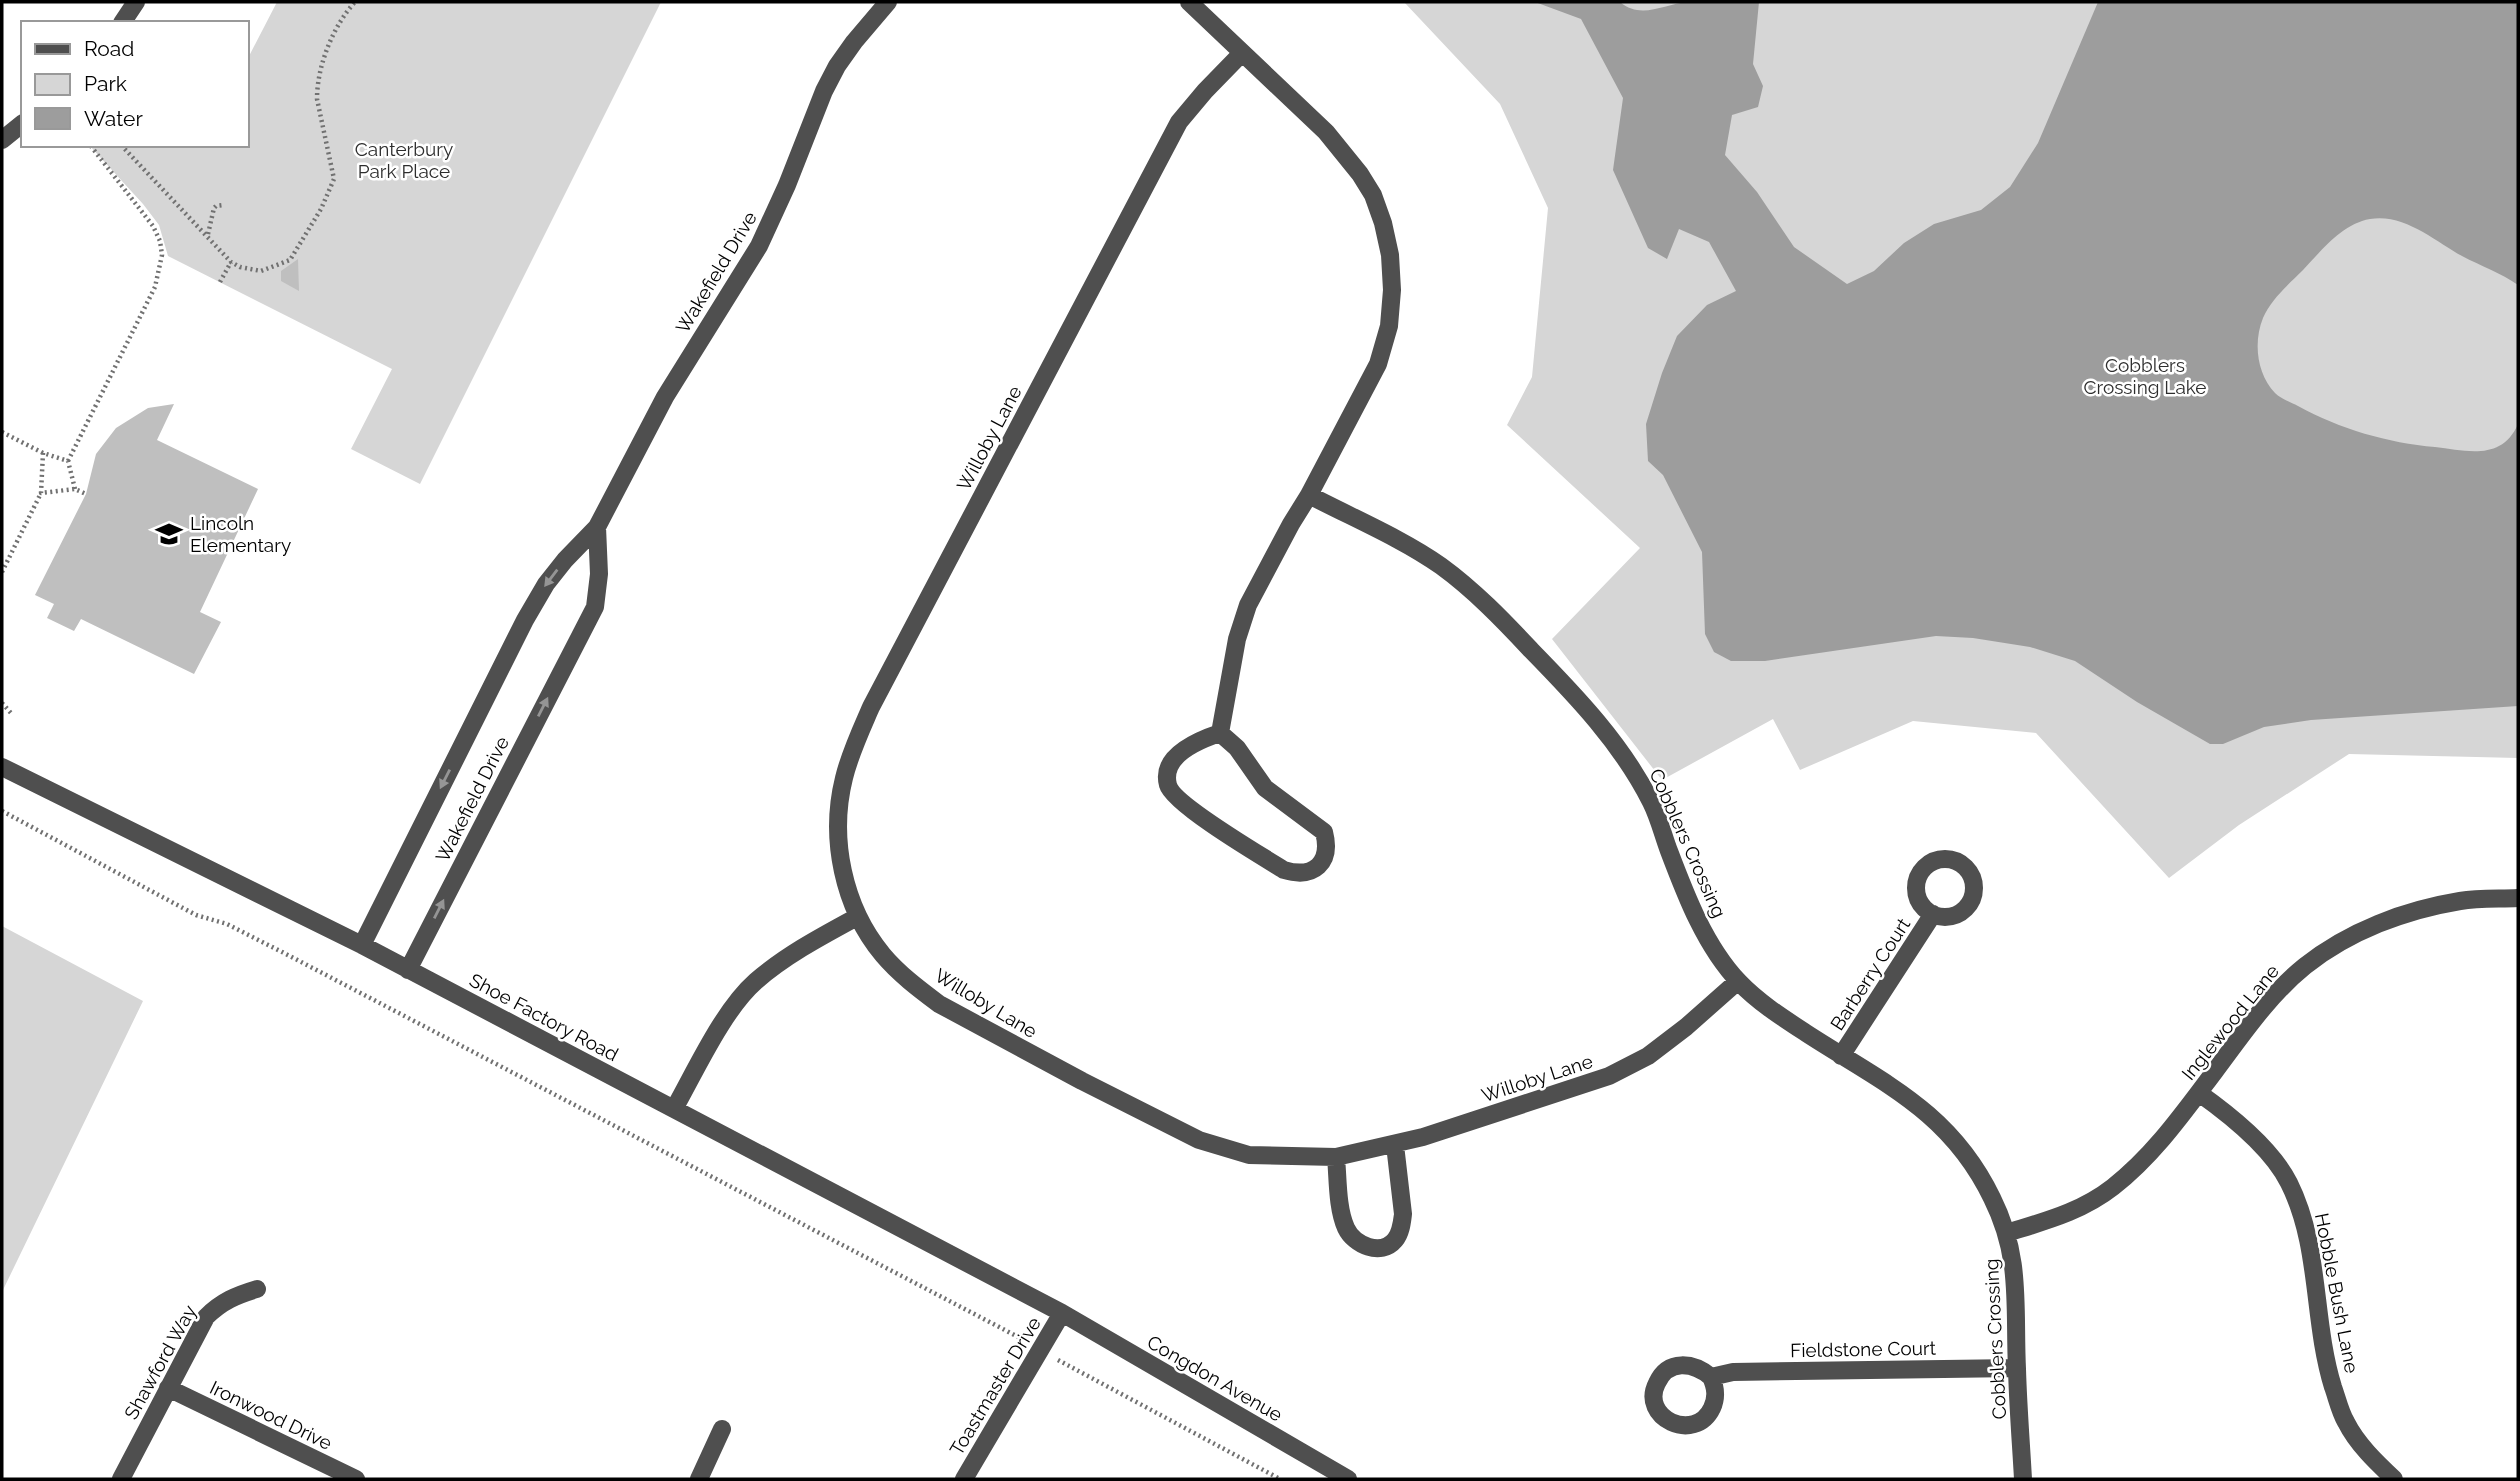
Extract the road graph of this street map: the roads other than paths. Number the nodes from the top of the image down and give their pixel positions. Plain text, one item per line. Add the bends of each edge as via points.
1 (136, 2) edge
2 (888, 2) edge
3 (1189, 2) edge
4 (123, 21) edge
5 (1242, 53) junction
6 (21, 125) edge
7 (2, 140) edge
8 (1309, 495) junction
9 (597, 527) junction
10 (1220, 733) junction
11 (2, 767) edge
12 (2518, 898) edge
13 (1933, 914) dead end
14 (857, 917) junction
15 (362, 945) junction
16 (408, 970) junction
17 (1738, 981) junction
18 (1841, 1056) junction
19 (2199, 1093) junction
20 (674, 1109) junction
21 (1395, 1145) junction
22 (1335, 1157) junction
23 (2007, 1233) junction
24 (257, 1289) dead end
25 (1062, 1313) junction
26 (2017, 1368) junction
27 (1711, 1377) dead end
28 (168, 1388) junction
29 (722, 1429) dead end
30 (121, 1479) edge
31 (356, 1479) edge
32 (699, 1479) edge
33 (964, 1479) edge
34 (1348, 1479) edge
35 (2023, 1479) edge
36 (2394, 1479) edge

1 - 4 street
2 - 9 street, Wakefield Drive via 837,66 759,246 665,397
3 - 5 street
5 - 8 street via 1326,132 1360,174 1373,195 1390,255 1389,326 1378,364
5 - 14 street, Willoby Lane via 1179,122 855,743 844,778 839,842 843,874
6 - 7 street
8 - 10 street via 1248,605
8 - 17 street, Cobblers Crossing via 1438,564 1562,681 1607,732 1634,772 1652,804 1695,916
9 -> 15 street, Wakefield Drive via 546,584 525,620
16 -> 9 street, Wakefield Drive via 595,607
10 - 10 street via 1237,748 1265,788 1324,832 1325,856 1311,872 1284,870 1198,814 1168,786 1175,757
11 - 15 street, Shoe Factory Road
12 - 19 street, Inglewood Lane via 2462,900 2402,914 2348,937 2304,966 2273,997
13 - 18 street, Barberry Court
14 - 20 street via 755,982 739,999
14 - 22 street, Willoby Lane via 883,955 939,1004 1144,1114 1199,1140 1249,1155
15 - 16 street, Shoe Factory Road
16 - 20 street, Shoe Factory Road
17 - 18 street, Cobblers Crossing via 1758,1000
17 - 21 street, Willoby Lane via 1648,1056 1609,1076
18 - 23 street, Cobblers Crossing via 1926,1111 1956,1140 1978,1170
19 - 23 street, Inglewood Lane via 2138,1167 2112,1188 2064,1216
19 - 36 street, Hobble Bush Lane via 2233,1118 2288,1181 2304,1218 2325,1362 2345,1422
20 - 25 street, Shoe Factory Road
21 - 22 street, Willoby Lane
21 - 22 street via 1402,1223 1395,1240 1379,1248 1354,1241 1346,1230
23 - 26 street, Cobblers Crossing via 2016,1289
24 - 28 street, Shawford Way via 233,1296 206,1317
25 - 33 street, Toastmaster Drive
25 - 34 street, Congdon Avenue
26 - 27 street, Fieldstone Court via 1733,1372
26 - 35 street, Cobblers Crossing
28 - 30 street, Shawford Way
28 - 31 street, Ironwood Drive
29 - 32 street

